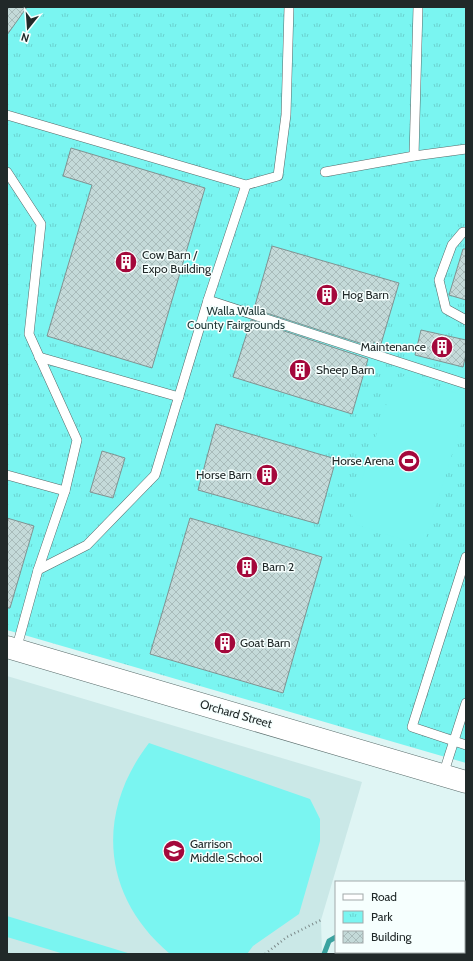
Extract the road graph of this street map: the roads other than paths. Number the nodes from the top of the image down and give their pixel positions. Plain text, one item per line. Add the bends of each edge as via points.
1 (289, 7) edge
2 (418, 7) edge
3 (7, 115) edge
4 (466, 149) edge
5 (414, 156) junction
6 (7, 172) edge
7 (325, 172) dead end
8 (246, 185) junction
9 (466, 232) edge
10 (208, 300) junction
11 (466, 320) edge
12 (39, 356) junction
13 (466, 384) edge
14 (179, 397) junction
15 (7, 475) edge
16 (65, 491) junction
17 (466, 557) edge
18 (38, 570) junction
19 (12, 648) edge
20 (466, 704) edge
21 (454, 741) junction
22 (466, 745) edge
23 (443, 775) junction
24 (466, 782) edge

1 - 8 lane via 286,115 278,176
2 - 5 lane
3 - 8 lane
4 - 5 lane
5 - 7 lane
6 - 12 lane via 41,224 29,334
8 - 10 lane
9 - 11 lane via 463,232 452,245 439,280 446,309
10 - 13 lane
10 - 14 lane
12 - 14 lane
12 - 16 lane via 77,440
14 - 18 lane via 155,475 87,545
15 - 16 lane
16 - 18 lane
17 - 21 lane via 412,728
18 - 19 lane
19 - 23 street, Orchard Street
20 - 21 lane
21 - 22 lane
21 - 23 lane
23 - 24 street, Orchard Street

